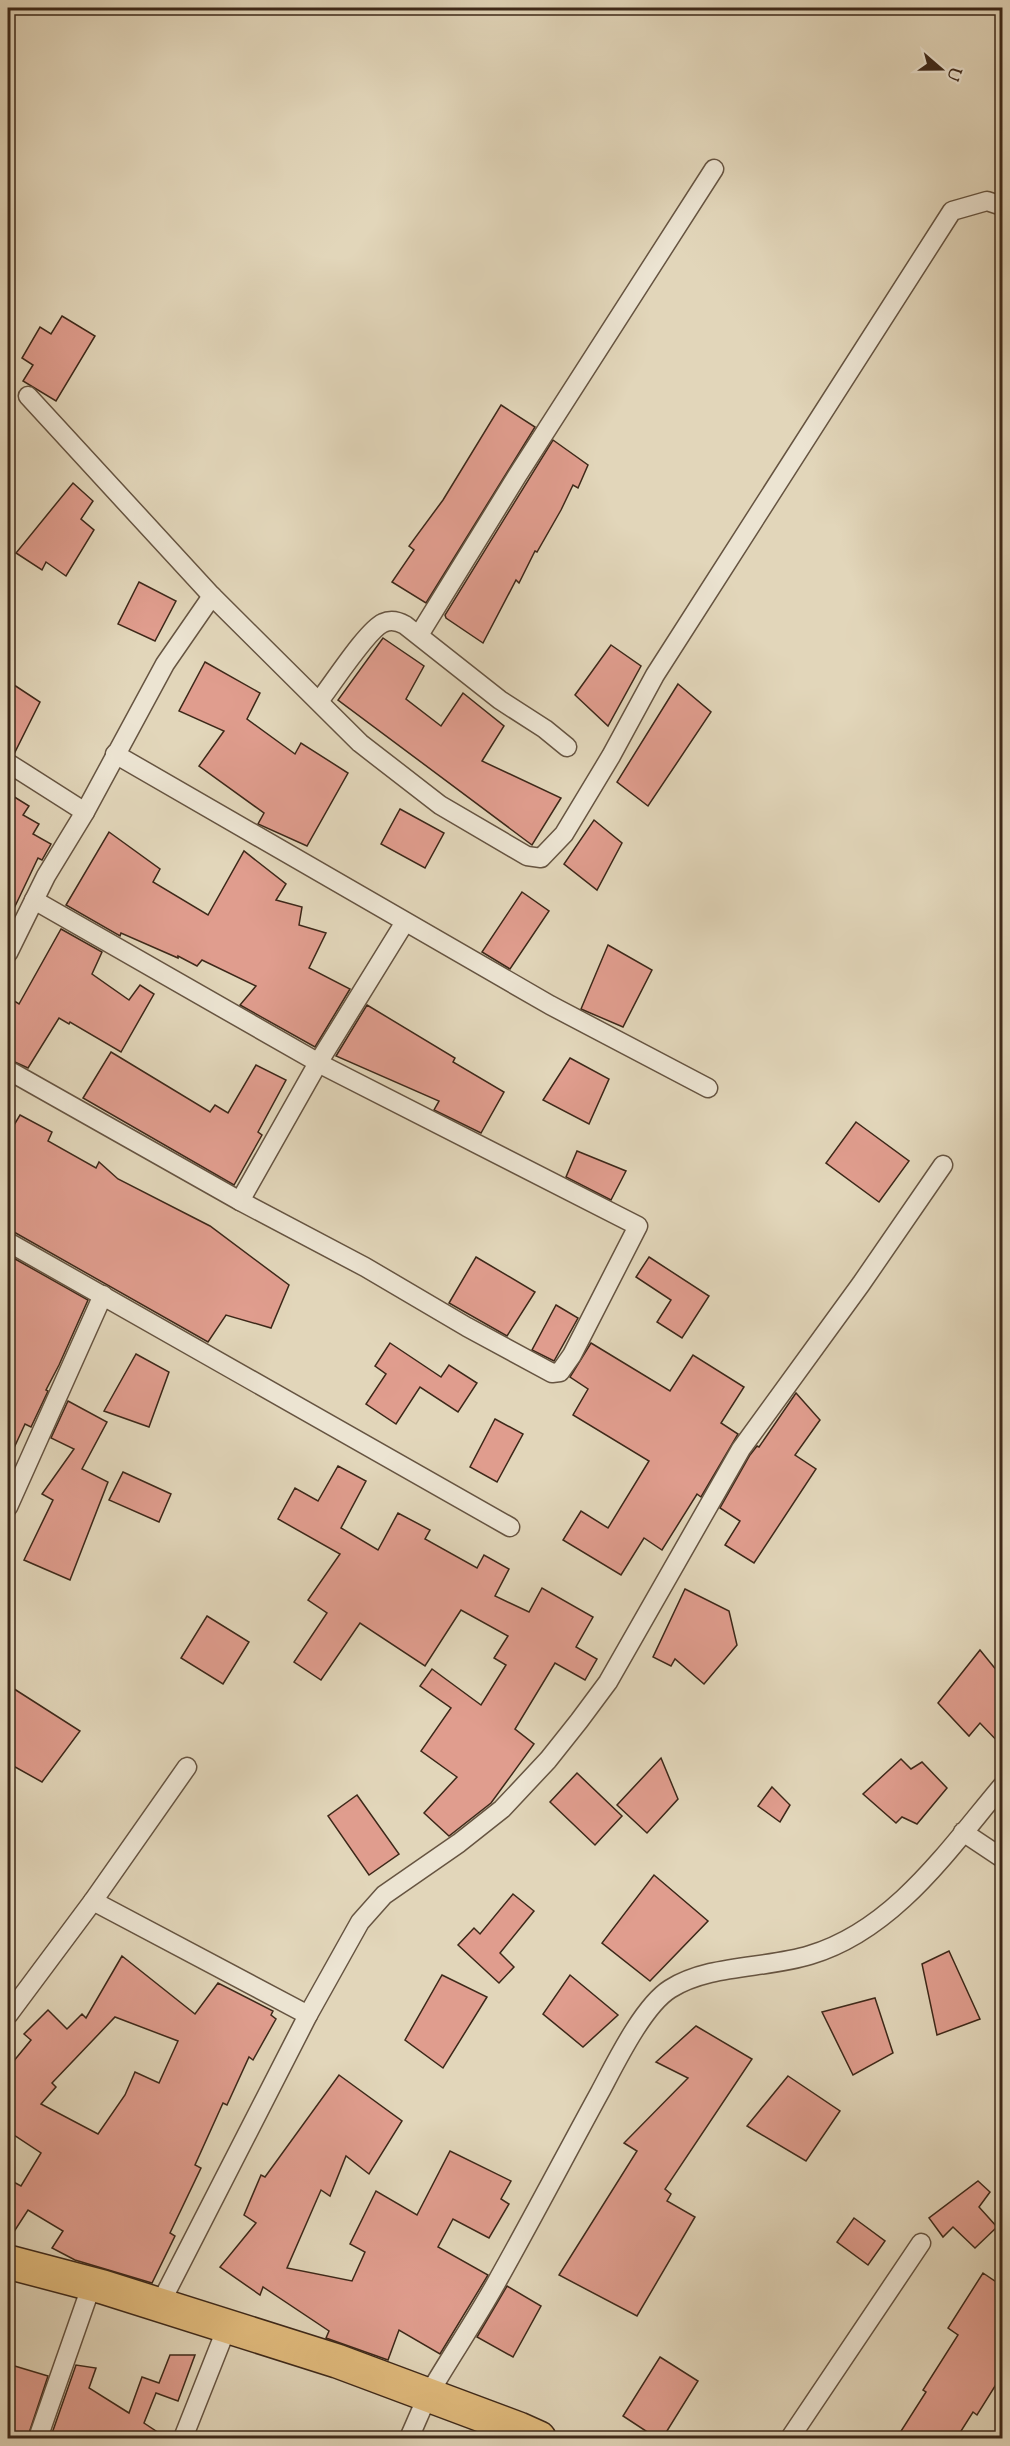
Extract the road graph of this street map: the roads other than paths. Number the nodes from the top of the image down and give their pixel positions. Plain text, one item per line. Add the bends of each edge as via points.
1 (714, 169) dead end
2 (1002, 207) edge
3 (28, 396) dead end
4 (212, 596) junction
5 (419, 635) junction
6 (319, 701) junction
7 (567, 747) dead end
8 (115, 754) junction
9 (8, 763) edge
10 (85, 812) junction
11 (34, 900) junction
12 (405, 922) junction
13 (14, 923) edge
14 (8, 953) edge
15 (318, 1063) junction
16 (8, 1070) edge
17 (708, 1088) dead end
18 (943, 1165) dead end
19 (240, 1201) junction
20 (8, 1242) edge
21 (103, 1295) junction
22 (8, 1507) edge
23 (510, 1527) dead end
24 (187, 1767) dead end
25 (1002, 1786) edge
26 (963, 1832) junction
27 (1002, 1857) edge
28 (93, 1900) junction
29 (8, 2015) edge
30 (308, 2015) junction
31 (921, 2243) dead end
32 (8, 2262) edge
33 (92, 2284) junction
34 (159, 2306) junction
35 (227, 2327) junction
36 (429, 2394) junction
37 (38, 2439) edge
38 (183, 2439) edge
39 (409, 2439) edge
40 (538, 2439) edge
41 (790, 2439) edge

1 - 5 street
2 - 6 street via 987,201 952,211 655,675 564,834 545,855 527,856 440,805 360,742
3 - 4 street
4 - 6 street
4 - 8 street via 165,664
5 - 6 street via 397,621 377,626
5 - 7 street
8 - 10 street
8 - 12 street
9 - 10 street
10 - 11 street
11 - 13 street
11 - 15 street
12 - 15 street
12 - 17 street via 550,1005
13 - 14 street
15 - 19 street
15 - 19 street via 638,1226 572,1355 560,1372 549,1372 366,1267
16 - 19 street
18 - 30 street via 741,1449 608,1682 548,1760 502,1809 373,1907 360,1922
20 - 21 street
21 - 22 street
21 - 23 street
24 - 28 street
25 - 26 street
26 - 27 street
26 - 36 street via 924,1879 856,1936 807,1956 702,1976 661,1996 626,2045 495,2286
28 - 29 street
28 - 30 street
30 - 34 street
31 - 41 street
32 - 33 highway
33 - 34 highway
33 - 37 street
34 - 35 highway
35 - 36 highway
35 - 38 street
36 - 39 street
36 - 40 highway

